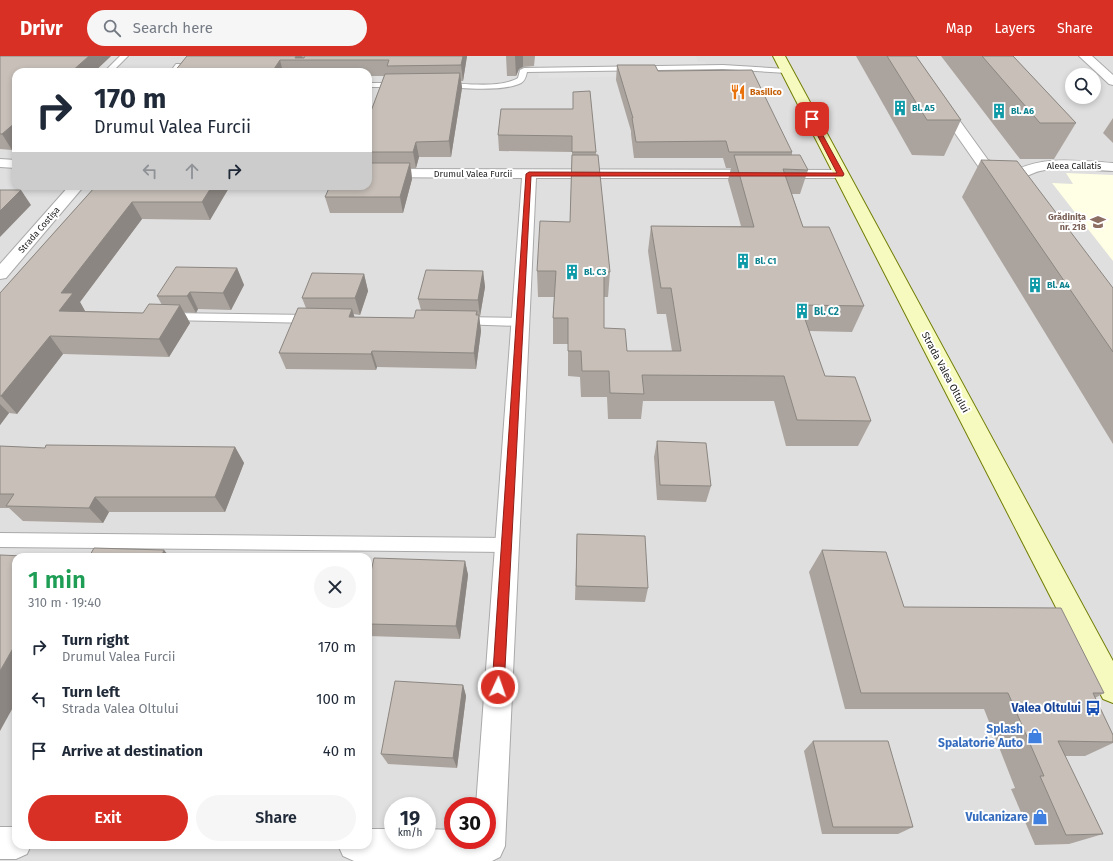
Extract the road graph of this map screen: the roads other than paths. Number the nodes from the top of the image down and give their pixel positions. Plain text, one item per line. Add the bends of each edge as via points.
1 (124, 56) edge
2 (907, 56) edge
3 (1085, 56) edge
4 (778, 62) edge
5 (723, 66) junction
6 (112, 68) edge
7 (1113, 81) edge
8 (372, 85) edge
9 (406, 85) edge
10 (436, 85) edge
11 (12, 163) edge
12 (0, 164) edge
13 (1113, 167) edge
14 (372, 173) edge
15 (529, 174) junction
16 (841, 174) junction
17 (74, 190) edge
18 (0, 274) edge
19 (155, 317) edge
20 (321, 320) edge
21 (448, 321) edge
22 (520, 322) junction
23 (0, 540) edge
24 (507, 545) junction
25 (1113, 689) edge
26 (0, 843) edge
27 (12, 844) edge
28 (372, 845) edge

1 - 6 lane
2 - 13 street, Aleea Callatis via 983,163 1018,184 1024,170 1049,165
3 - 7 street
4 - 5 lane
4 - 5 lane
4 - 16 main road, Strada Valea Oltului
5 - 10 lane via 524,70 523,77 519,80 504,84
8 - 9 lane
11 - 12 street
14 - 15 street, Drumul Valea Furcii
15 - 16 street, Drumul Valea Furcii
15 - 22 street
16 - 25 main road, Strada Valea Oltului
17 - 18 street, Strada Costișa
19 - 20 lane
21 - 22 lane
22 - 24 street
23 - 24 lane
24 - 28 street via 489,846
26 - 27 street

